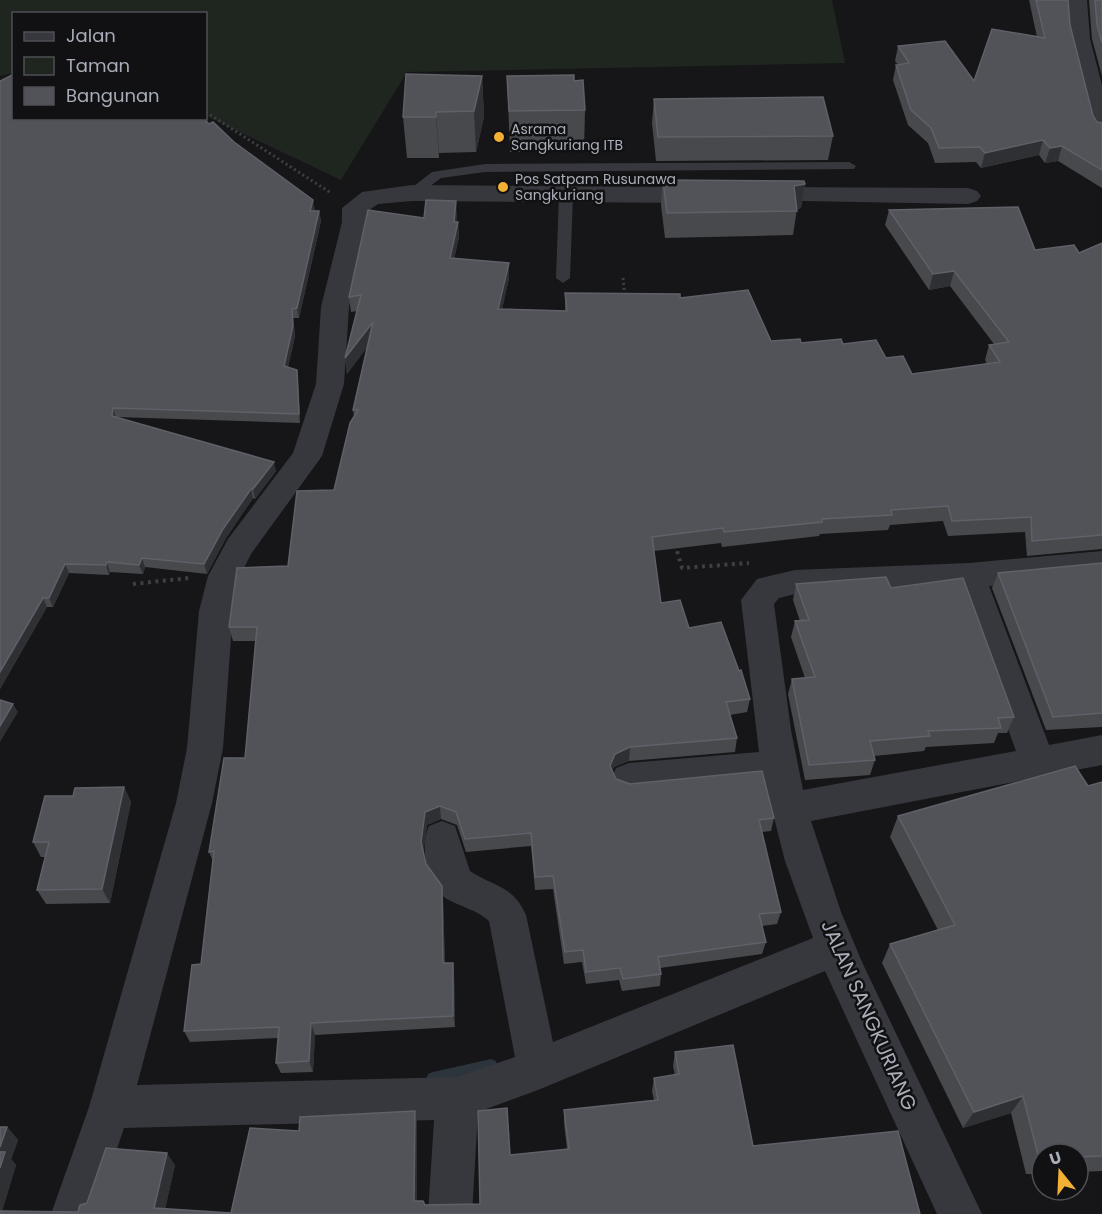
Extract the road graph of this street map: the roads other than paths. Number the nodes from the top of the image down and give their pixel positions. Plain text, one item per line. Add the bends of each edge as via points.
1 (1076, 0) edge
2 (1091, 47) edge
3 (1102, 130) edge
4 (849, 166) dead end
5 (412, 192) junction
6 (567, 195) junction
7 (968, 196) dead end
8 (563, 278) dead end
9 (1102, 562) edge
10 (969, 575) junction
11 (1102, 750) edge
12 (1038, 762) junction
13 (779, 765) junction
14 (629, 779) dead end
15 (789, 809) junction
16 (442, 838) dead end
17 (835, 948) junction
18 (538, 1069) junction
19 (457, 1098) junction
20 (110, 1107) junction
21 (73, 1214) edge
22 (450, 1214) edge
23 (960, 1214) edge

1 - 2 street
2 - 3 street
4 - 5 lane via 485,168 437,175
5 - 6 street
5 - 20 street via 340,198 355,222 335,307 330,384 307,456 239,546 224,576 216,610 205,748 194,803
6 - 7 street
6 - 8 lane
9 - 10 street
10 - 12 street
10 - 13 street, JALAN SANGKURIANG via 795,582 769,588 757,600
11 - 12 street
12 - 15 street
13 - 14 street
13 - 15 street, JALAN SANGKURIANG
15 - 17 street, JALAN SANGKURIANG
16 - 18 street via 456,883 503,907 507,915
17 - 18 street
17 - 23 street, JALAN SANGKURIANG
18 - 19 street
19 - 20 street
19 - 22 street
20 - 21 street

